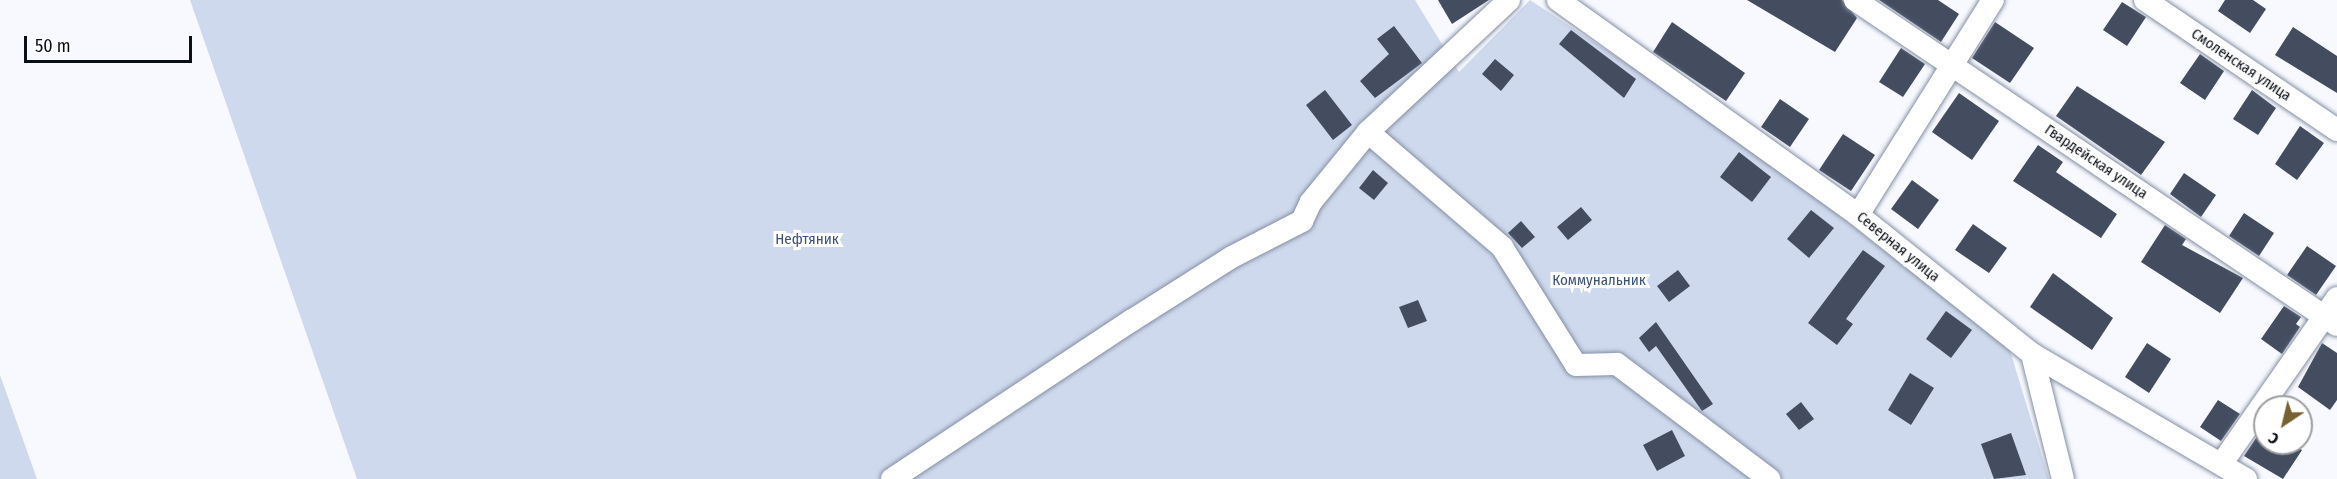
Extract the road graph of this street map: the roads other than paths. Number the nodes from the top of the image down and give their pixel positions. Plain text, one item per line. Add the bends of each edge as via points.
1 (1509, 0) edge
2 (1558, 0) edge
3 (1855, 0) edge
4 (1993, 0) edge
5 (2145, 0) edge
6 (1950, 63) junction
7 (2337, 130) edge
8 (1368, 132) junction
9 (1858, 215) junction
10 (2337, 298) edge
11 (2330, 320) edge
12 (2032, 354) junction
13 (2222, 463) junction
14 (892, 479) edge
15 (1769, 479) edge
16 (2063, 479) edge
17 (2246, 479) edge

1 - 8 street
2 - 9 street, Северная улица
3 - 6 street, Гвардейская улица
4 - 6 street
5 - 7 street, Смоленская улица
6 - 9 street
6 - 11 street, Гвардейская улица
8 - 14 street via 1311,202 1302,220 1141,314
8 - 15 street via 1502,247 1576,365 1617,364
9 - 12 street, Северная улица
10 - 11 street
11 - 13 street
12 - 13 street, Северная улица
12 - 16 street
13 - 17 street, Северная улица

